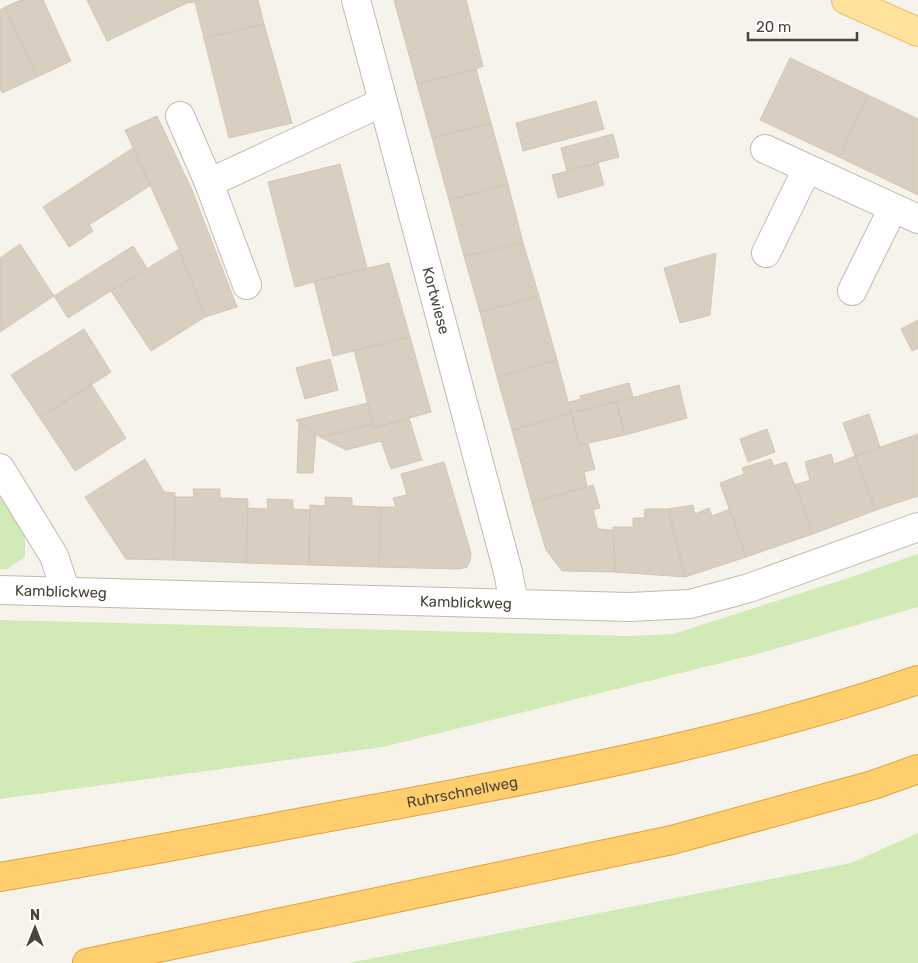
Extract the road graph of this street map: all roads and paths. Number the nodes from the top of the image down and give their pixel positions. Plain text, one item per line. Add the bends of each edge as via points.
1 (356, 0) edge
2 (846, 0) edge
3 (918, 32) edge
4 (383, 102) junction
5 (180, 116) dead end
6 (765, 149) dead end
7 (807, 169) junction
8 (209, 183) junction
9 (893, 208) junction
10 (918, 219) edge
11 (766, 254) dead end
12 (247, 285) dead end
13 (852, 291) dead end
14 (0, 468) edge
15 (918, 526) edge
16 (0, 590) edge
17 (66, 592) junction
18 (514, 602) junction
19 (918, 680) edge
20 (918, 770) edge
21 (82, 863) junction
22 (0, 866) edge
23 (0, 877) edge
24 (87, 963) edge

1 - 4 street, Kortwiese
2 - 3 main road
4 - 8 street
4 - 18 street, Kortwiese
5 - 8 street
6 - 7 street
7 - 9 street
7 - 11 street
8 - 12 street
9 - 10 street
9 - 13 street
14 - 17 street via 54,556
15 - 18 street, Kamblickweg via 749,588 690,604 630,607
16 - 17 street, Kamblickweg
17 - 18 street, Kamblickweg
19 - 21 highway, Ruhrschnellweg via 746,731 509,784
20 - 24 highway via 672,840
21 - 22 highway
21 - 23 highway, Ruhrschnellweg

